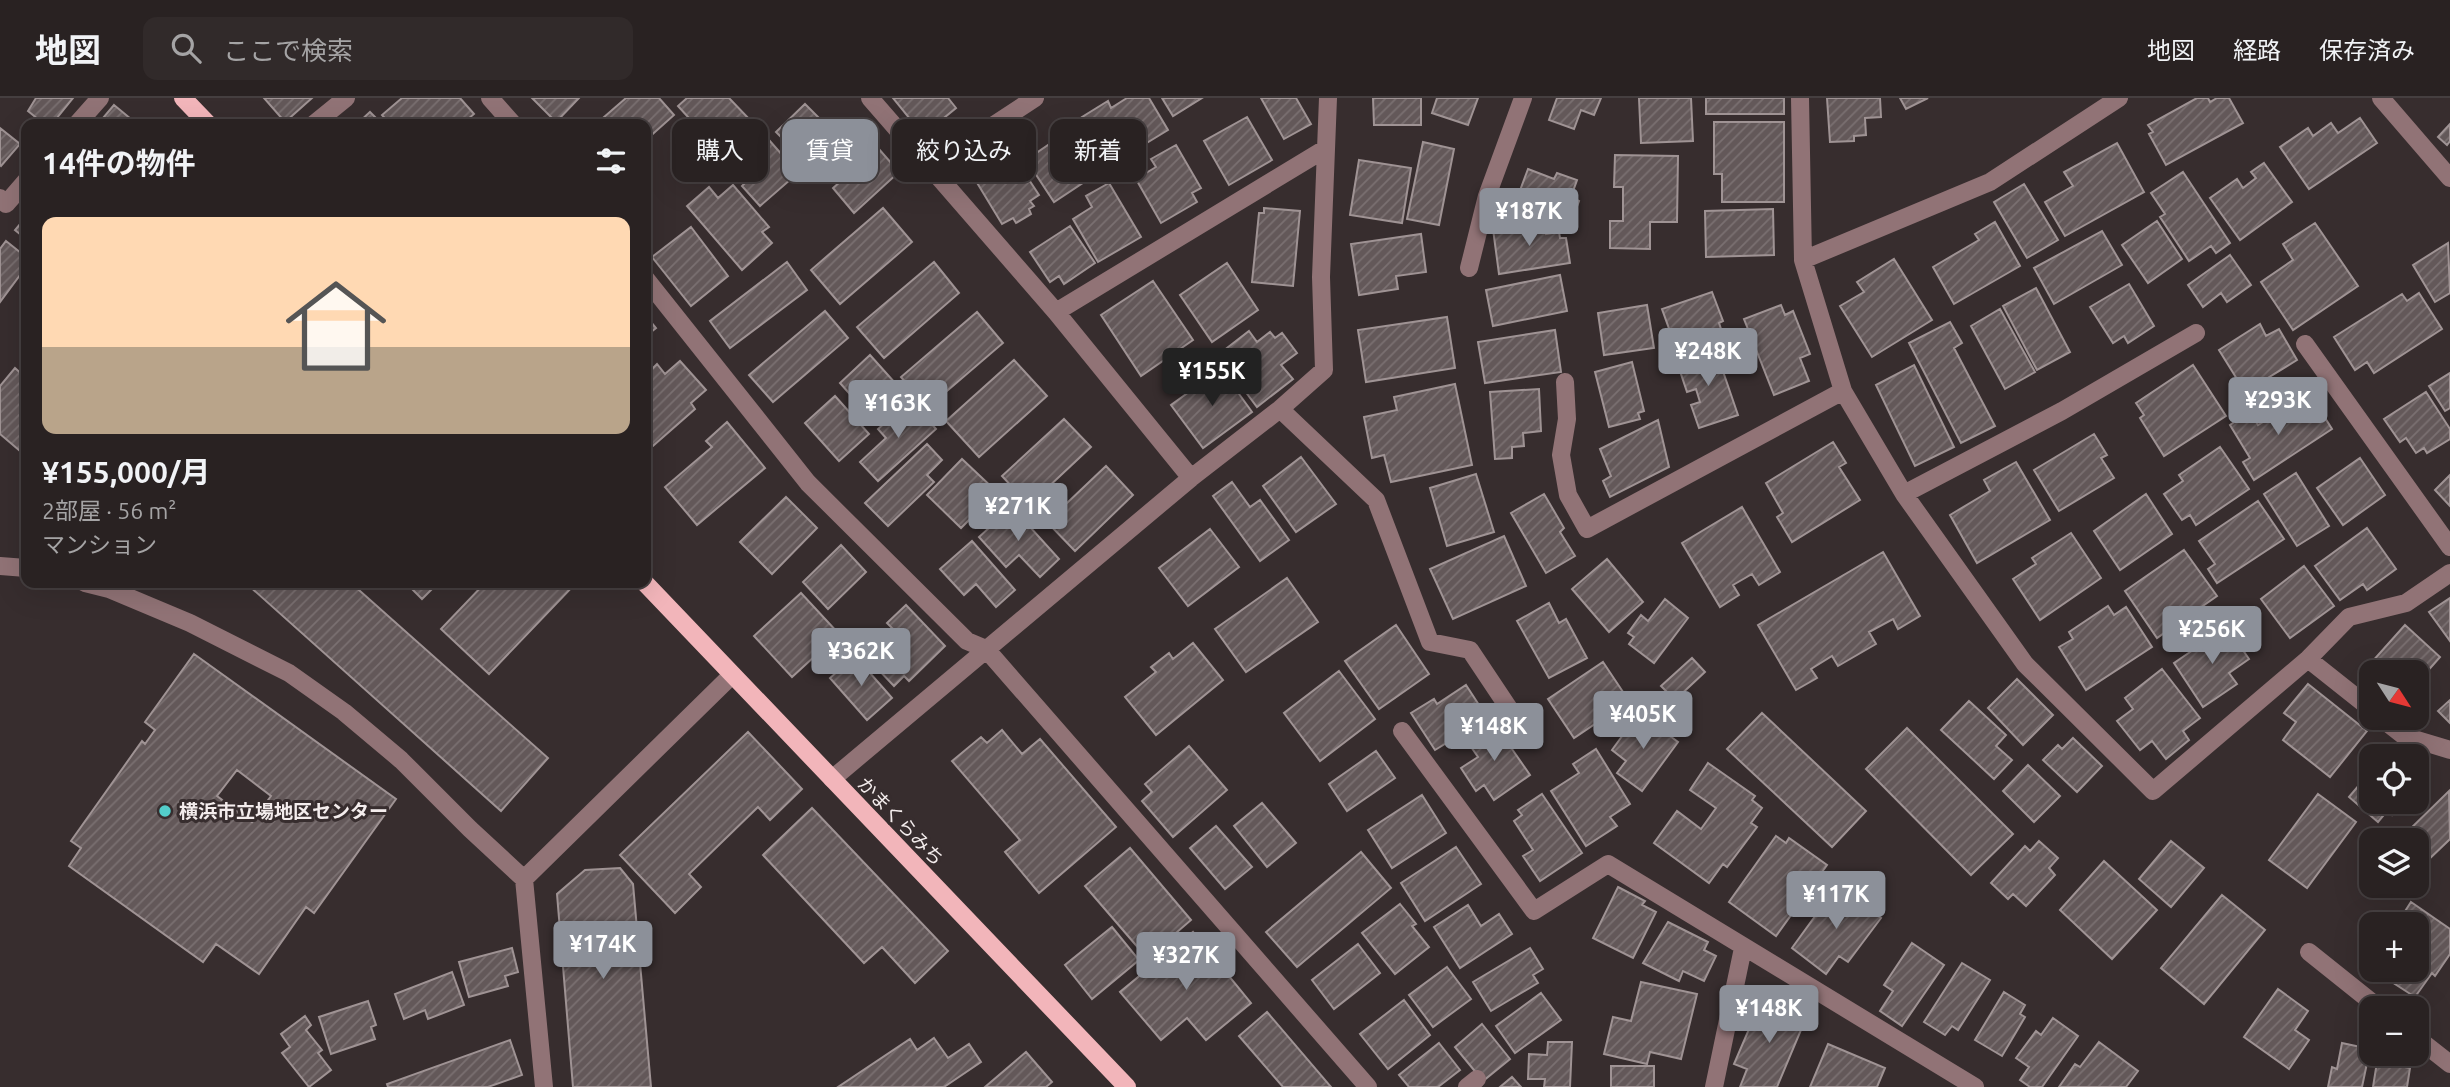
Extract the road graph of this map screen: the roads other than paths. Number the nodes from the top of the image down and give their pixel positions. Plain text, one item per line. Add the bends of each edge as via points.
1 (100, 98) edge
2 (183, 98) edge
3 (346, 98) edge
4 (490, 98) edge
5 (870, 98) edge
6 (1035, 98) edge
7 (1328, 98) edge
8 (1523, 98) edge
9 (1800, 98) edge
10 (2119, 98) edge
11 (2381, 98) edge
12 (81, 119) edge
13 (203, 119) edge
14 (320, 119) edge
15 (509, 119) edge
16 (1003, 119) edge
17 (892, 123) edge
18 (1325, 149) junction
19 (2450, 178) edge
20 (943, 182) edge
21 (21, 187) edge
22 (0, 198) edge
23 (1803, 260) junction
24 (1469, 268) dead end
25 (651, 285) edge
26 (1056, 312) junction
27 (2196, 333) dead end
28 (2305, 344) dead end
29 (1565, 382) dead end
30 (1843, 391) junction
31 (1280, 409) junction
32 (1191, 478) junction
33 (1904, 494) junction
34 (2450, 547) edge
35 (0, 566) edge
36 (21, 568) edge
37 (2450, 573) edge
38 (104, 588) edge
39 (650, 588) edge
40 (986, 649) junction
41 (2308, 659) junction
42 (732, 675) junction
43 (2359, 699) edge
44 (1520, 725) dead end
45 (2396, 730) edge
46 (1402, 731) dead end
47 (2450, 750) edge
48 (832, 779) junction
49 (524, 879) junction
50 (1743, 948) junction
51 (2309, 952) dead end
52 (2364, 996) edge
53 (2429, 1048) edge
54 (2450, 1065) edge
55 (544, 1087) edge
56 (1127, 1087) edge
57 (1368, 1087) edge
58 (1714, 1087) edge
59 (1975, 1087) edge

1 - 12 street
2 - 13 main road
3 - 14 street
4 - 15 street
5 - 17 street
6 - 16 street
7 - 18 street
8 - 24 street via 1487,196
9 - 23 street
10 - 23 street via 1990,182
11 - 19 street
18 - 26 street
18 - 31 street via 1324,370
20 - 26 street
21 - 22 street via 6,204
23 - 30 street
25 - 40 street via 808,483 967,641
26 - 32 street
27 - 33 street via 2062,411
28 - 34 street
29 - 30 street via 1567,419 1561,455 1568,495 1587,528
30 - 33 street
31 - 32 street
31 - 44 street via 1376,500 1430,642 1470,650
32 - 40 street
33 - 41 street via 2025,664 2153,791
35 - 36 street
37 - 41 street via 2406,603 2349,617
38 - 49 street via 289,673 401,760
39 - 42 main road, かまくらみち
40 - 48 street
40 - 57 street
41 - 43 street
42 - 48 main road, かまくらみち
42 - 49 street
45 - 47 street
46 - 50 street via 1534,911 1608,864
48 - 56 main road, かまくらみち
49 - 55 street
50 - 58 street
50 - 59 street
51 - 52 street
53 - 54 street

